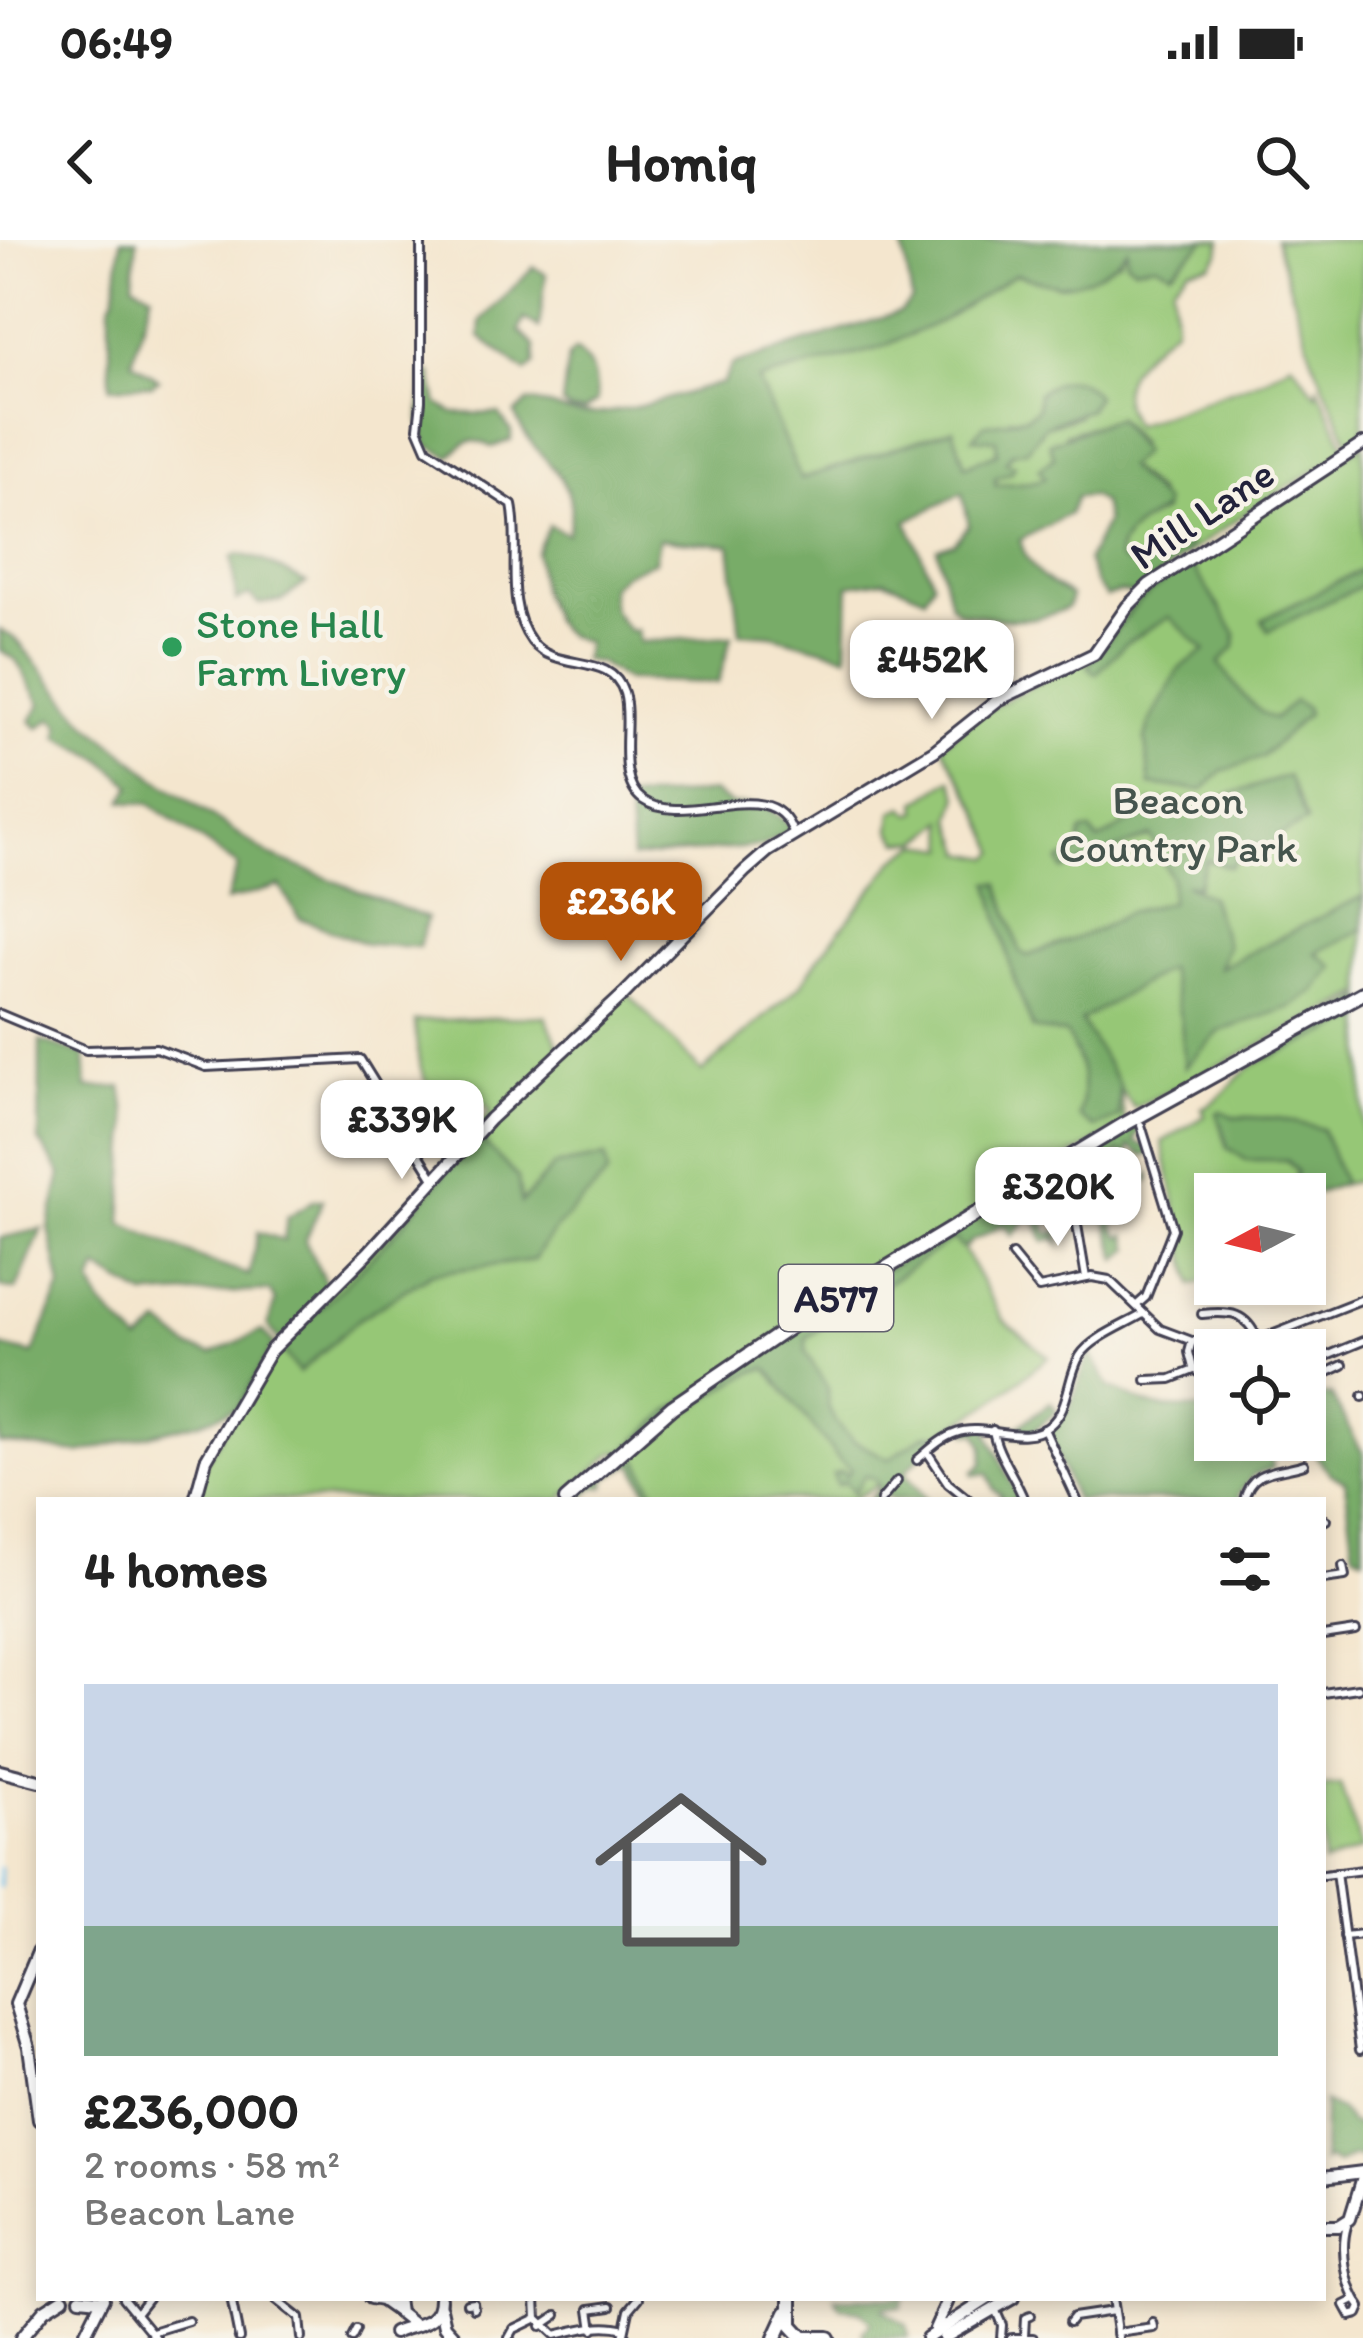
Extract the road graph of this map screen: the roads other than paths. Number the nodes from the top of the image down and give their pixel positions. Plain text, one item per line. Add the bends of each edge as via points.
1 (421, 240) edge
2 (1363, 444) edge
3 (794, 836) junction
4 (1363, 992) edge
5 (0, 1014) edge
6 (1141, 1120) junction
7 (435, 1180) junction
8 (1076, 1219) dead end
9 (1012, 1255) dead end
10 (1086, 1278) junction
11 (1363, 1299) edge
12 (1137, 1305) junction
13 (1143, 1314) junction
14 (1208, 1316) dead end
15 (1250, 1329) edge
16 (1288, 1329) edge
17 (1192, 1341) joint
18 (1363, 1341) edge
19 (1332, 1354) junction
20 (1326, 1356) edge
21 (1194, 1367) edge
22 (1194, 1370) edge
23 (1328, 1372) dead end
24 (1146, 1380) dead end
25 (1044, 1429) junction
26 (993, 1430) junction
27 (927, 1452) junction
28 (917, 1460) dead end
29 (1304, 1464) dead end
30 (896, 1481) dead end
31 (196, 1497) edge
32 (569, 1497) edge
33 (883, 1497) edge
34 (964, 1497) edge
35 (1023, 1497) edge
36 (1076, 1497) edge
37 (1245, 1497) edge
38 (1343, 1566) dead end
39 (1326, 1579) edge
40 (1356, 1631) dead end
41 (1326, 1636) edge
42 (1358, 1688) dead end
43 (1326, 1693) edge
44 (0, 1772) edge
45 (36, 1780) edge
46 (1363, 1870) edge
47 (1336, 1873) junction
48 (1326, 1875) edge
49 (1363, 1934) edge
50 (1344, 1936) junction
51 (36, 1957) edge
52 (1360, 2050) edge
53 (36, 2100) edge
54 (1363, 2175) edge
55 (1329, 2176) edge
56 (1357, 2200) junction
57 (1350, 2219) junction
58 (1326, 2227) edge
59 (1344, 2242) junction
60 (58, 2301) edge
61 (82, 2301) edge
62 (101, 2301) edge
63 (126, 2301) edge
64 (146, 2301) edge
65 (232, 2301) edge
66 (277, 2301) edge
67 (382, 2301) edge
68 (397, 2301) edge
69 (440, 2301) edge
70 (536, 2301) edge
71 (636, 2301) edge
72 (790, 2301) edge
73 (791, 2301) edge
74 (947, 2301) edge
75 (950, 2301) edge
76 (1112, 2301) edge
77 (1358, 2305) edge
78 (611, 2306) dead end
79 (981, 2310) edge
80 (1113, 2311) junction
81 (137, 2312) junction
82 (398, 2313) junction
83 (557, 2315) dead end
84 (1026, 2316) dead end
85 (90, 2321) junction
86 (188, 2321) dead end
87 (539, 2322) junction
88 (1069, 2322) dead end
89 (1153, 2323) dead end
90 (415, 2325) junction
91 (592, 2332) edge
92 (624, 2334) edge
93 (154, 2335) edge
94 (453, 2335) edge
95 (1117, 2335) edge
96 (392, 2336) edge
97 (552, 2336) edge
98 (812, 2337) edge
99 (928, 2337) edge
100 (1028, 2337) edge
101 (21, 2338) edge
102 (83, 2338) edge
103 (238, 2338) edge
104 (301, 2338) edge
105 (509, 2338) edge
106 (776, 2338) edge
107 (944, 2338) edge
108 (1001, 2338) edge
109 (1011, 2338) edge

1 - 3 street via 418,428 427,448 512,506 516,591 531,640 619,680 636,795 674,810 766,804 784,814
2 - 3 street, Mill Lane via 1149,584 1094,654 998,700 934,751
3 - 7 street via 745,871
4 - 6 main road, A577
5 - 7 street via 86,1050 156,1048 206,1067 360,1059
6 - 12 street via 1173,1228
6 - 32 main road, A577 via 919,1245 671,1407
7 - 31 street via 270,1351 206,1460
8 - 10 street
9 - 10 street via 1039,1288
10 - 12 street via 1109,1280
11 - 16 street
12 - 13 street
13 - 17 street
13 - 25 street via 1078,1358 1057,1416
14 - 15 street via 1241,1316
17 - 21 street
18 - 19 street
19 - 20 street
19 - 23 street via 1340,1367
22 - 24 street
25 - 26 street
25 - 36 street
26 - 27 street via 957,1432
26 - 35 street
27 - 28 street
27 - 34 street
29 - 37 street via 1260,1473
30 - 33 street
38 - 39 street via 1345,1576
40 - 41 street
42 - 43 street
44 - 45 street
46 - 47 street
47 - 48 street
47 - 50 street
49 - 50 street
50 - 52 street
51 - 53 street via 16,2000
54 - 55 street
54 - 56 street
55 - 56 street via 1350,2183
56 - 57 street
57 - 58 street
57 - 59 street
58 - 59 street
59 - 77 street
60 - 101 street
61 - 85 street
62 - 85 street
63 - 81 street
64 - 81 street
65 - 103 street
66 - 104 street via 299,2318
67 - 82 street
68 - 82 street
69 - 90 street via 435,2318
69 - 94 street
70 - 87 street
71 - 92 street
72 - 106 main road
73 - 98 main road via 790,2325
74 - 99 street
75 - 79 street via 953,2311
76 - 80 street
78 - 91 street via 590,2309
79 - 99 street
79 - 107 street
79 - 108 street via 1003,2325
80 - 88 street
80 - 95 street
81 - 93 street
82 - 90 street
82 - 96 street
83 - 87 street
84 - 100 street
85 - 102 street
86 - 93 street
87 - 97 street
87 - 105 street
89 - 95 street
90 - 94 street
90 - 96 street
91 - 92 street via 610,2325
91 - 97 street
100 - 109 street

